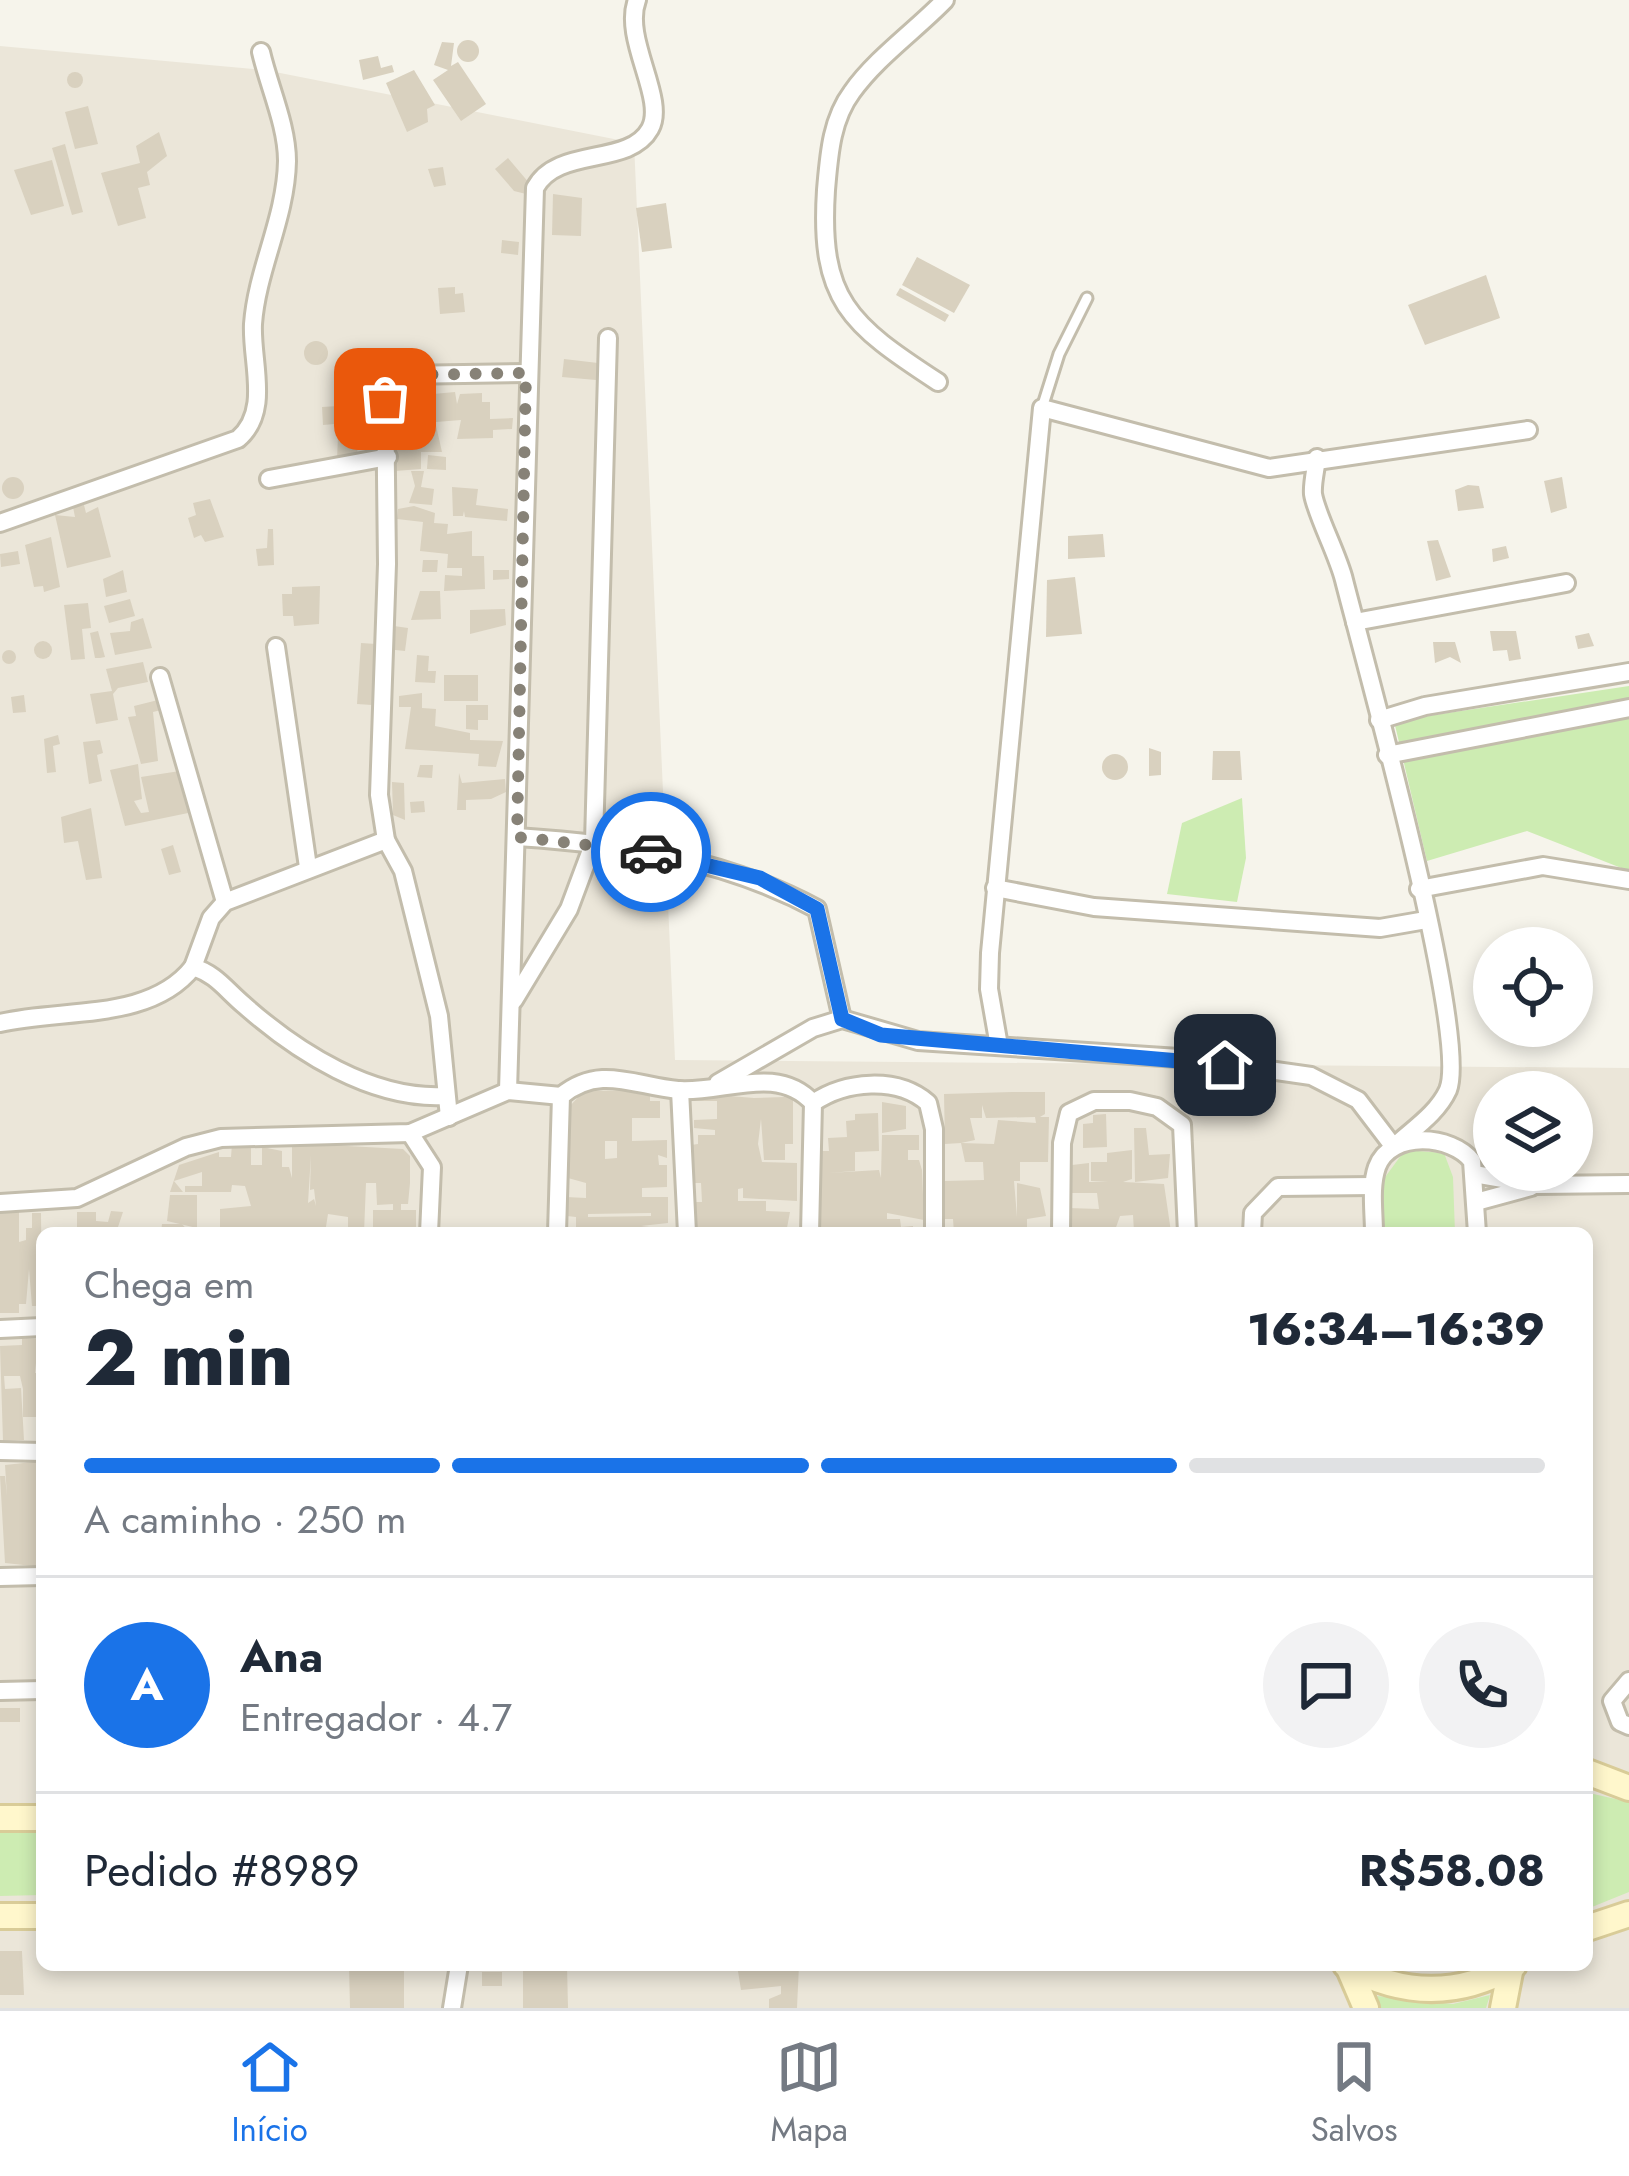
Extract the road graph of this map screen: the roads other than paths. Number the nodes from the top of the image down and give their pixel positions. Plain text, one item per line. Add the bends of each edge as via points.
1 (637, 0) edge
2 (945, 0) edge
3 (261, 52) dead end
4 (1088, 298) dead end
5 (608, 338) dead end
6 (526, 373) junction
7 (938, 382) dead end
8 (1042, 408) junction
9 (1528, 430) dead end
10 (388, 457) junction
11 (1317, 458) junction
12 (269, 479) dead end
13 (0, 524) edge
14 (1566, 583) dead end
15 (1355, 622) junction
16 (276, 647) dead end
17 (1629, 672) edge
18 (160, 677) dead end
19 (1629, 708) edge
20 (1379, 720) junction
21 (1388, 755) junction
22 (517, 837) junction
23 (386, 840) junction
24 (594, 842) junction
25 (308, 867) junction
26 (1629, 880) edge
27 (995, 888) junction
28 (1419, 889) junction
29 (225, 902) junction
30 (1426, 920) junction
31 (193, 967) junction
32 (511, 1006) junction
33 (842, 1019) junction
34 (0, 1023) edge
35 (999, 1046) junction
36 (718, 1083) junction
37 (680, 1090) junction
38 (508, 1091) junction
39 (445, 1096) junction
40 (561, 1096) junction
41 (812, 1103) junction
42 (449, 1117) junction
43 (410, 1133) junction
44 (1396, 1144) junction
45 (1473, 1172) edge
46 (1593, 1184) edge
47 (1629, 1184) edge
48 (1373, 1186) junction
49 (1475, 1191) edge
50 (1516, 1191) edge
51 (1476, 1202) junction
52 (0, 1204) edge
53 (429, 1227) edge
54 (557, 1227) edge
55 (687, 1227) edge
56 (810, 1227) edge
57 (934, 1227) edge
58 (1061, 1227) edge
59 (1187, 1227) edge
60 (1252, 1227) edge
61 (1374, 1227) edge
62 (1477, 1227) edge
63 (36, 1327) edge
64 (0, 1329) edge
65 (0, 1451) edge
66 (36, 1452) edge
67 (36, 1576) edge
68 (0, 1577) edge
69 (1629, 1681) edge
70 (0, 1690) edge
71 (36, 1690) edge
72 (1629, 1726) edge
73 (1593, 1774) edge
74 (1629, 1788) edge
75 (0, 1817) edge
76 (36, 1818) edge
77 (1629, 1914) edge
78 (0, 1916) edge
79 (36, 1916) edge
80 (1593, 1926) edge
81 (458, 1971) edge
82 (1349, 1971) edge
83 (1358, 1971) edge
84 (1502, 1971) edge
85 (1511, 1971) edge
86 (452, 2008) edge
87 (1366, 2008) edge
88 (1502, 2008) edge

1 - 6 street via 632,24 653,123 643,139 556,167 538,182
2 - 7 street via 845,104 830,145 823,248 847,309 882,346
3 - 13 street via 287,157 254,317 250,427 238,439
4 - 8 lane
5 - 24 street
6 - 10 street via 389,379
6 - 22 street
8 - 11 street via 1269,468
8 - 27 street
9 - 11 street
10 - 12 street
10 - 23 street via 379,795
11 - 15 street via 1313,496
14 - 15 street
15 - 20 street
16 - 25 street
17 - 20 street
18 - 29 street
19 - 21 street
20 - 21 street
21 - 28 street
22 - 24 street
22 - 32 street
23 - 25 street
23 - 39 street via 403,871 439,1016
24 - 32 street via 569,909
24 - 33 street via 760,878 817,909
25 - 29 street
26 - 28 street via 1544,866
27 - 30 street via 1094,907 1340,926
27 - 35 street via 988,989
28 - 30 street
29 - 31 street
30 - 44 street via 1453,1059 1437,1108
31 - 34 street via 167,992 120,1006
31 - 39 street via 349,1073 401,1096
32 - 38 street
33 - 35 street via 881,1035
33 - 36 street
35 - 44 street via 1311,1076 1358,1100
36 - 37 street
36 - 41 street via 793,1087
37 - 40 street via 610,1078 575,1084
37 - 55 street
38 - 40 street
38 - 42 street
39 - 42 street
40 - 54 street
41 - 56 street
41 - 57 street via 873,1085 925,1098 934,1129
42 - 43 street
43 - 52 street via 221,1138 76,1198
43 - 53 street via 432,1166
44 - 45 street via 1448,1142 1463,1150
44 - 48 street via 1376,1167
46 - 47 street
48 - 60 street via 1278,1187 1253,1213
48 - 61 street
49 - 51 street
50 - 51 street
51 - 62 street
58 - 59 street via 1064,1124 1094,1101 1157,1107 1182,1125
63 - 64 street
65 - 66 street
67 - 68 street
69 - 72 street via 1612,1701
70 - 71 street
73 - 74 main road
75 - 76 main road
77 - 80 main road
78 - 79 main road
81 - 86 street
82 - 87 main road
83 - 84 main road via 1389,1986 1433,1992
85 - 88 main road

